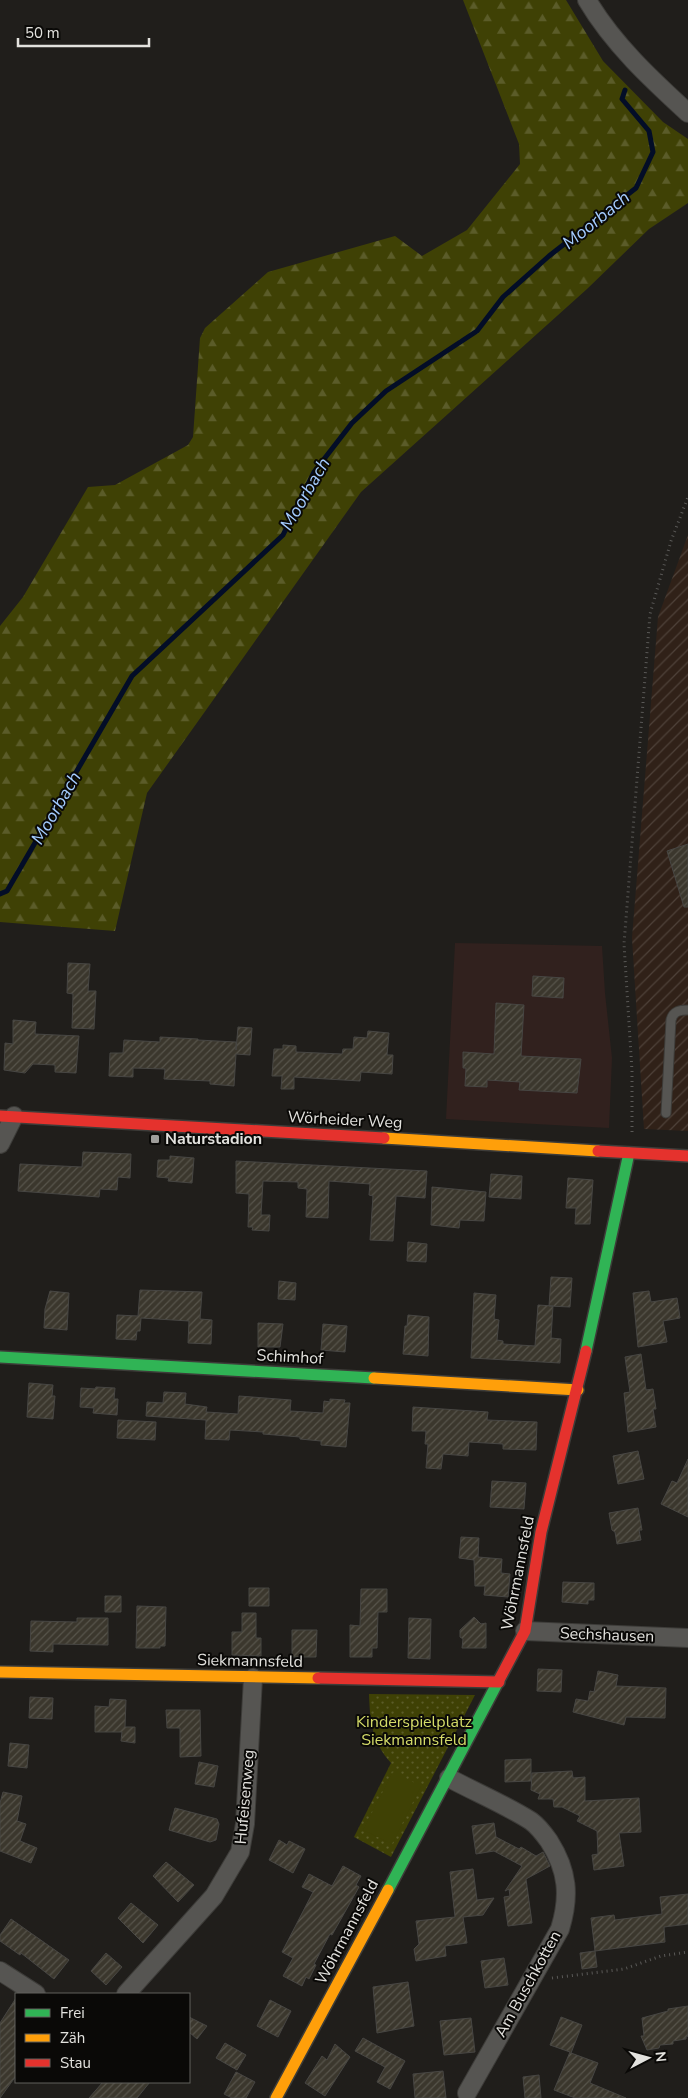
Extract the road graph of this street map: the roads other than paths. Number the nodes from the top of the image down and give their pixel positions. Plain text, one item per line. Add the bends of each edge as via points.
1 (587, 0) edge
2 (688, 113) edge
3 (688, 1010) edge
4 (666, 1113) dead end
5 (7, 1116) edge
6 (0, 1144) edge
7 (629, 1153) junction
8 (688, 1156) edge
9 (0, 1357) edge
10 (578, 1390) junction
11 (525, 1631) junction
12 (688, 1638) edge
13 (0, 1672) edge
14 (253, 1678) junction
15 (499, 1682) junction
16 (449, 1778) junction
17 (0, 1971) edge
18 (34, 1993) edge
19 (127, 1993) edge
20 (467, 2093) dead end
21 (276, 2098) edge

1 - 2 street via 638,67
3 - 4 lane via 677,1011 671,1020
5 - 6 street
5 - 7 street, Wörheider Weg
7 - 8 street, Wörheider Weg
7 - 10 street, Wöhrmannsfeld
9 - 10 street, Schimhof
10 - 11 street, Wöhrmannsfeld via 541,1532
11 - 12 street, Sechshausen
11 - 15 street, Wöhrmannsfeld
13 - 14 street, Siekmannsfeld
14 - 15 street, Siekmannsfeld
14 - 19 street, Hufeisenweg via 245,1824 240,1852 214,1896
15 - 16 street, Wöhrmannsfeld
16 - 20 street, Am Buschkotten via 532,1822 557,1853 565,1878 566,1907 560,1929
16 - 21 street, Wöhrmannsfeld
17 - 18 street

